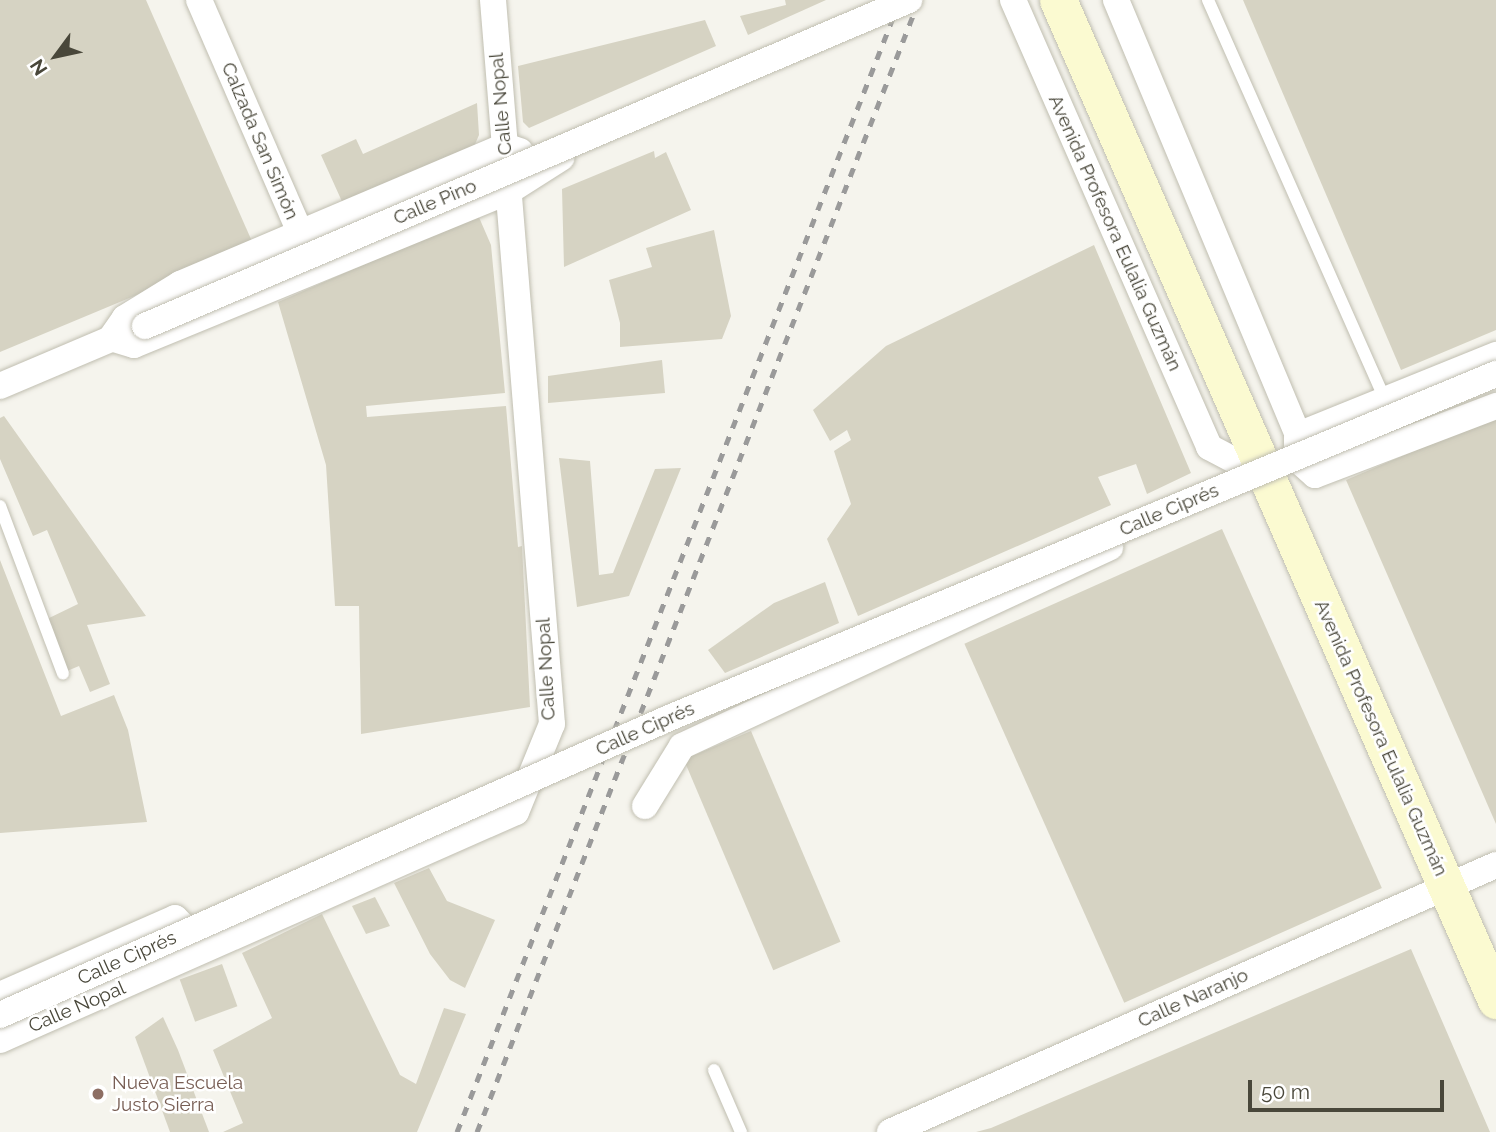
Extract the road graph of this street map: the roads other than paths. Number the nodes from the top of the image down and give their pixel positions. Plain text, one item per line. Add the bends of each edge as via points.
1 (199, 0) edge
2 (493, 0) edge
3 (909, 0) edge
4 (1013, 0) edge
5 (1058, 0) edge
6 (1115, 0) edge
7 (1208, 0) edge
8 (829, 46) dead end
9 (505, 146) junction
10 (551, 162) junction
11 (509, 191) junction
12 (300, 232) junction
13 (111, 338) junction
14 (1496, 355) edge
15 (1496, 374) edge
16 (0, 386) edge
17 (1385, 400) junction
18 (1496, 406) edge
19 (1298, 435) junction
20 (1264, 476) junction
21 (0, 506) edge
22 (63, 674) dead end
23 (645, 806) dead end
24 (1496, 865) edge
25 (1447, 886) junction
26 (208, 950) junction
27 (0, 995) edge
28 (1496, 1000) edge
29 (0, 1015) edge
30 (0, 1040) edge
31 (714, 1070) dead end
32 (741, 1132) edge
33 (890, 1132) edge

1 - 12 street, Calzada San Simón
2 - 9 street, Calle Nopal
3 - 13 street, Calle Pino, bridge
4 - 20 street, Avenida Profesora Eulalia Guzmán via 1209,447
5 - 20 main road, Avenida Profesora Eulalia Guzmán
6 - 19 street
7 - 17 lane
8 - 10 street
9 - 10 street
9 - 11 street, Calle Nopal
9 - 12 street, Calzada San Simón
10 - 11 street
11 - 13 street via 134,345
11 - 26 street, Calle Nopal via 552,724 516,812
12 - 13 street via 180,284 125,318
13 - 16 street, Calle Pino
14 - 17 street
15 - 29 street, Calle Ciprés, bridge via 669,718
17 - 19 street
18 - 19 street via 1315,475 1297,459
20 - 23 street via 682,746
20 - 25 main road, Avenida Profesora Eulalia Guzmán
21 - 22 lane
24 - 25 street, Calle Naranjo
25 - 28 main road, Avenida Profesora Eulalia Guzmán
25 - 33 street, Calle Naranjo
26 - 27 street via 175,918
26 - 30 street, Calle Nopal
31 - 32 lane

